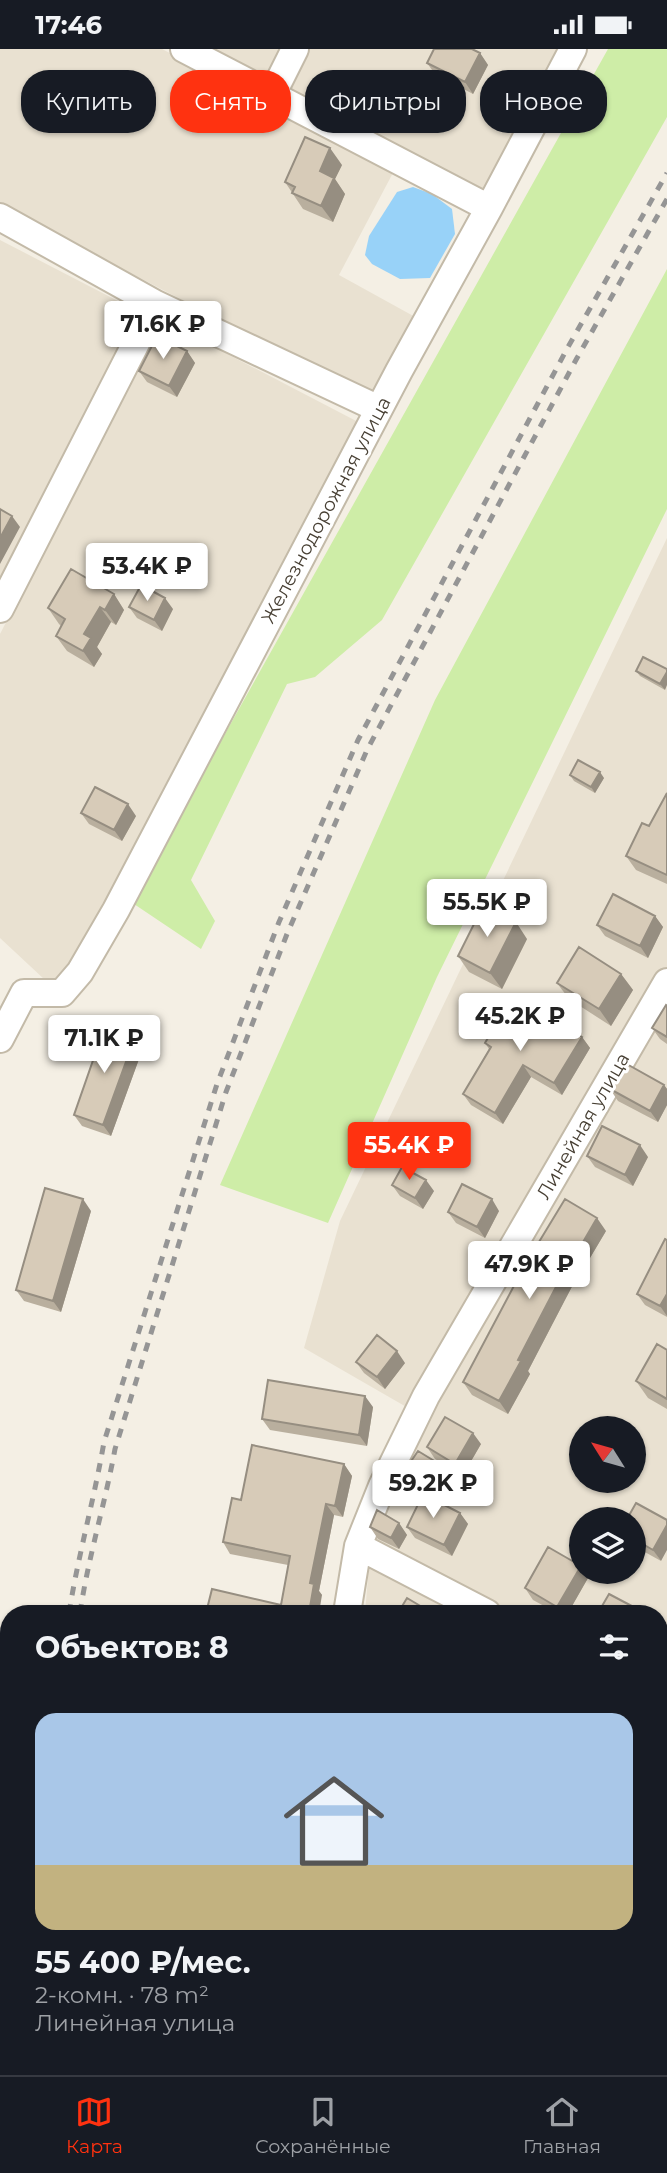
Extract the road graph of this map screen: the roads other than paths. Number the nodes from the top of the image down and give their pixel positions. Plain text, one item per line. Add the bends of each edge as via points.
1 (184, 49) edge
2 (295, 49) edge
3 (573, 49) edge
4 (224, 70) edge
5 (284, 70) edge
6 (291, 105) edge
7 (489, 208) junction
8 (0, 217) edge
9 (156, 304) junction
10 (379, 409) junction
11 (0, 609) edge
12 (667, 982) edge
13 (0, 1039) edge
14 (358, 1546) junction
15 (348, 1605) edge
16 (471, 1605) edge

1 - 4 street
2 - 5 street
3 - 7 street, Железнодорожная улица
6 - 7 street
7 - 10 street, Железнодорожная улица
8 - 9 street
9 - 10 street
9 - 11 street
10 - 13 street, Железнодорожная улица via 80,972 62,993 24,993
12 - 14 street, Линейная улица via 426,1396
14 - 15 street, Линейная улица
14 - 16 street

